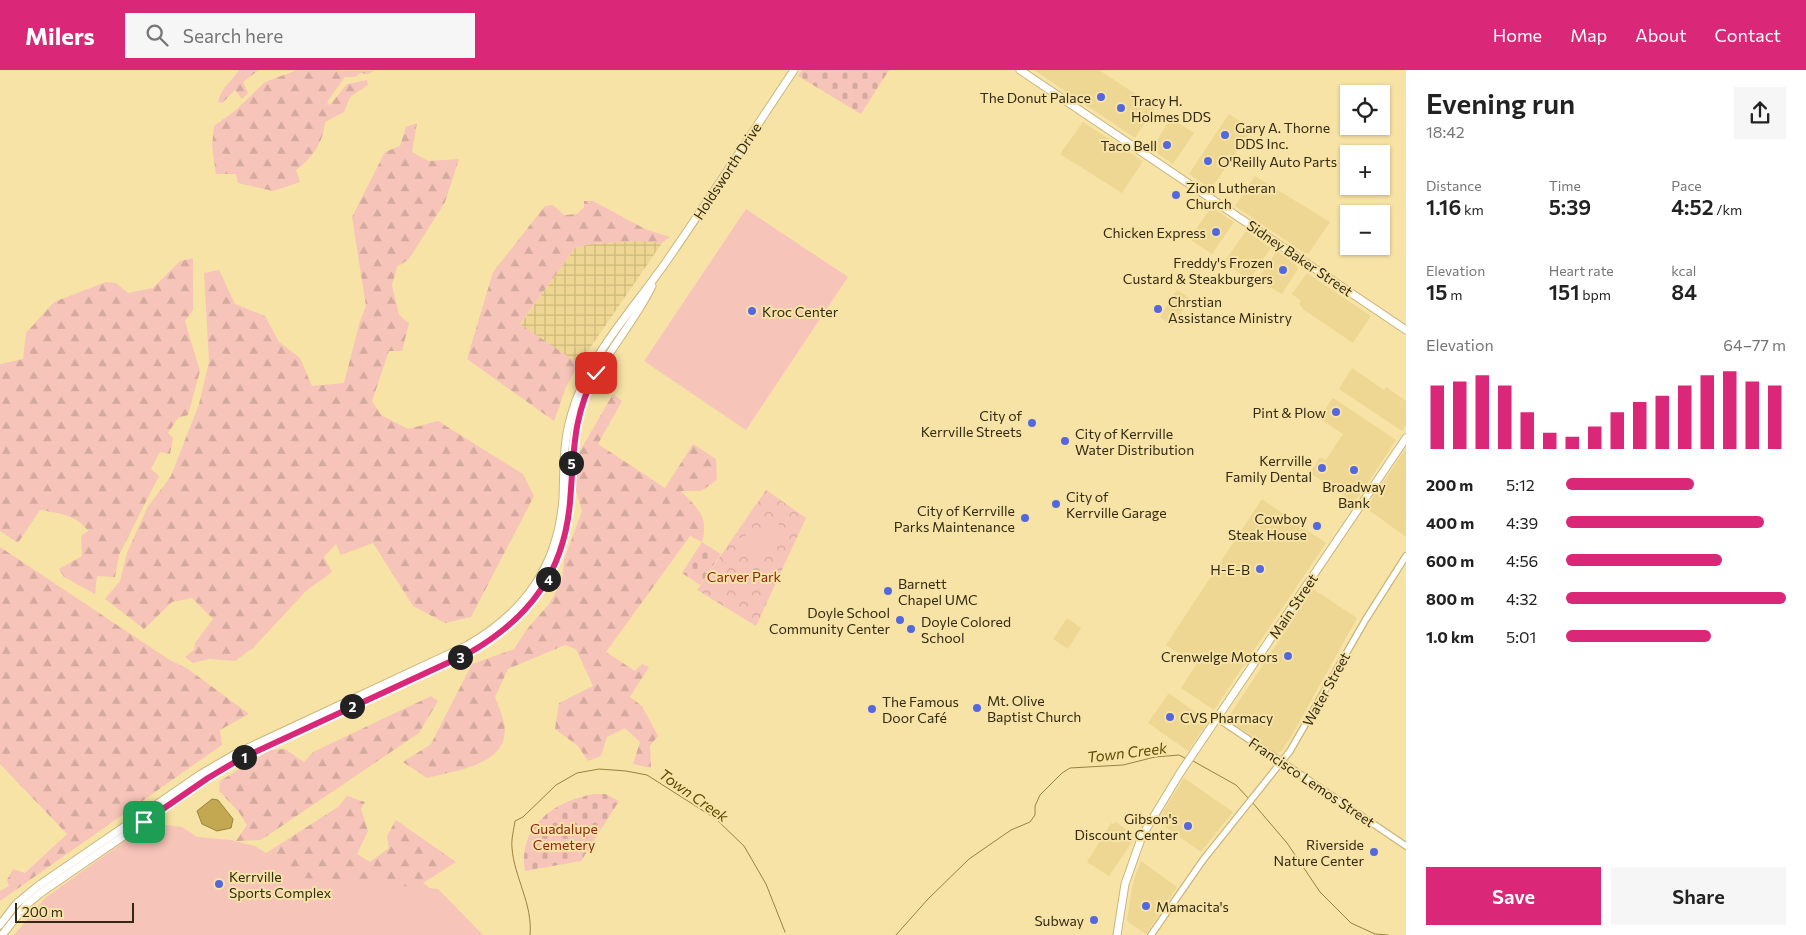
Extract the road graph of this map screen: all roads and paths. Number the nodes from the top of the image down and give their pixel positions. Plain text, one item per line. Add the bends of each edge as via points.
1 (794, 70) edge
2 (1020, 70) edge
3 (1406, 330) edge
4 (1406, 438) edge
5 (1406, 556) edge
6 (1217, 718) junction
7 (1282, 762) junction
8 (171, 799) junction
9 (1406, 846) edge
10 (0, 925) edge
11 (2, 935) edge
12 (1117, 935) edge
13 (1151, 935) edge

1 - 8 main road, Holdsworth Drive via 659,272 642,306 586,393 575,434 566,529 546,582 530,605 494,638 469,653 388,686 240,759
2 - 3 main road, Sidney Baker Street
4 - 6 main road, Main Street
5 - 7 street, Water Street
6 - 7 street, Francisco Lemos Street
6 - 12 main road, Main Street via 1142,836 1124,890
7 - 9 street, Francisco Lemos Street
7 - 13 street, Water Street via 1204,860
8 - 10 main road, Holdsworth Drive via 38,886 16,904
8 - 11 main road, Holdsworth Drive via 42,892 26,905

